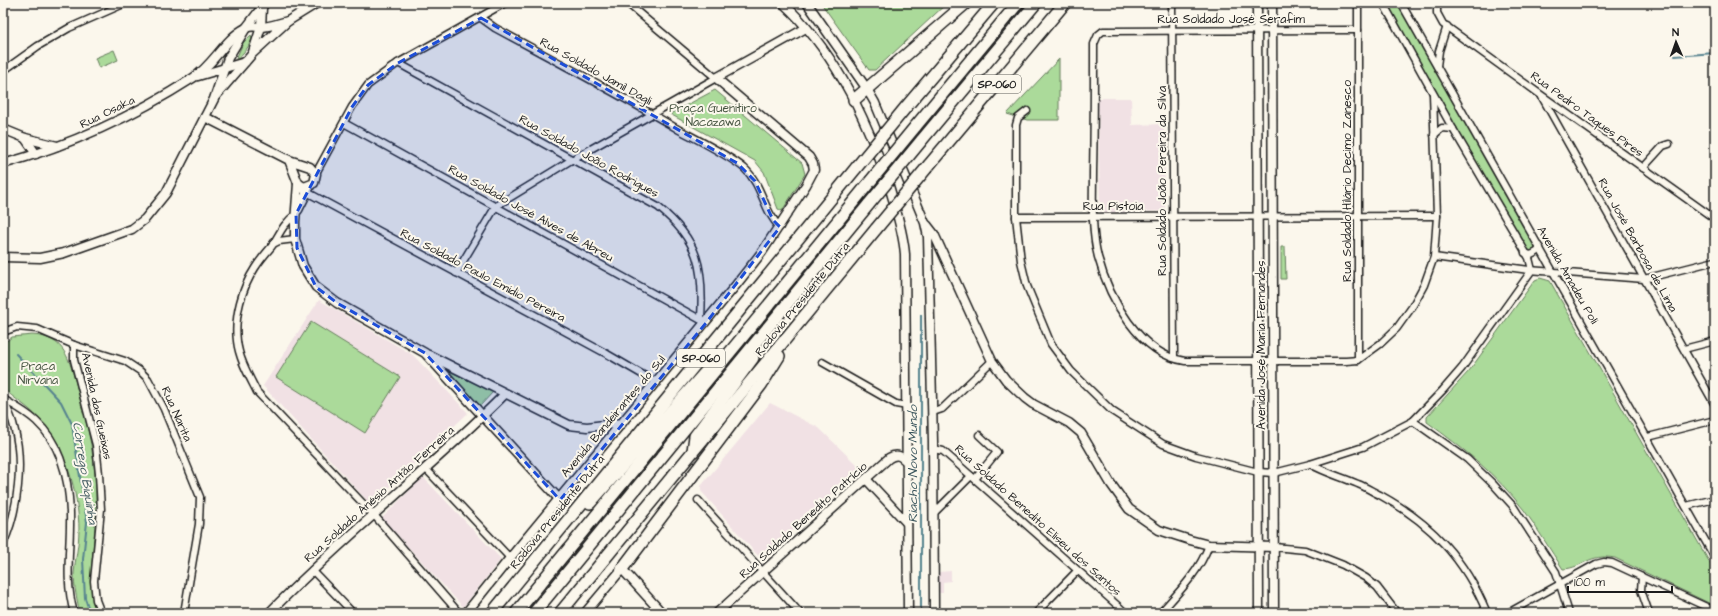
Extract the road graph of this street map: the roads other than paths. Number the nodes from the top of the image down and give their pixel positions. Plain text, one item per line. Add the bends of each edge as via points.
1 (126, 3) edge
2 (317, 3) edge
3 (505, 3) edge
4 (627, 3) edge
5 (783, 3) edge
6 (806, 3) edge
7 (966, 3) edge
8 (994, 3) edge
9 (1018, 3) edge
10 (1036, 3) edge
11 (1066, 3) edge
12 (1172, 3) edge
13 (1257, 3) edge
14 (1272, 3) edge
15 (1358, 3) edge
16 (1383, 3) edge
17 (1401, 3) edge
18 (1437, 3) edge
19 (264, 6) edge
20 (481, 18) junction
21 (288, 21) junction
22 (1447, 26) junction
23 (261, 27) junction
24 (246, 28) junction
25 (806, 28) junction
26 (1257, 30) junction
27 (1272, 30) junction
28 (1358, 30) junction
29 (1172, 31) junction
30 (838, 46) junction
31 (253, 53) junction
32 (246, 61) junction
33 (398, 63) junction
34 (1437, 66) junction
35 (224, 68) junction
36 (3, 71) edge
37 (196, 77) junction
38 (716, 78) junction
39 (867, 89) junction
40 (1434, 94) junction
41 (1541, 95) junction
42 (214, 99) junction
43 (854, 100) junction
44 (1027, 111) dead end
45 (654, 115) junction
46 (205, 117) junction
47 (344, 123) junction
48 (1453, 128) junction
49 (3, 129) edge
50 (1434, 135) junction
51 (25, 138) junction
52 (1669, 144) dead end
53 (58, 146) junction
54 (36, 154) junction
55 (573, 159) junction
56 (289, 160) junction
57 (3, 164) edge
58 (307, 166) junction
59 (1643, 168) junction
60 (316, 173) junction
61 (297, 183) junction
62 (308, 189) junction
63 (496, 206) junction
64 (296, 214) junction
65 (1258, 216) junction
66 (1273, 216) junction
67 (1358, 216) junction
68 (1437, 216) junction
69 (1016, 217) junction
70 (1093, 217) junction
71 (1173, 217) junction
72 (1715, 219) edge
73 (925, 223) junction
74 (780, 226) junction
75 (295, 239) junction
76 (272, 245) junction
77 (1540, 248) junction
78 (1525, 253) junction
79 (3, 257) edge
80 (1434, 258) junction
81 (1715, 261) edge
82 (1532, 270) junction
83 (1553, 272) junction
84 (456, 273) junction
85 (1644, 279) junction
86 (703, 321) junction
87 (750, 329) junction
88 (3, 332) edge
89 (762, 336) junction
90 (1715, 341) edge
91 (782, 344) junction
92 (74, 345) junction
93 (1684, 349) junction
94 (425, 353) junction
95 (1174, 358) junction
96 (1358, 360) junction
97 (992, 361) junction
98 (1258, 361) junction
99 (1273, 361) junction
100 (822, 362) dead end
101 (657, 383) junction
102 (505, 394) junction
103 (3, 399) edge
104 (1715, 405) edge
105 (907, 406) junction
106 (933, 412) junction
107 (483, 416) junction
108 (1715, 420) edge
109 (1413, 421) junction
110 (622, 423) junction
111 (980, 435) dead end
112 (1648, 437) junction
113 (934, 449) junction
114 (693, 451) junction
115 (907, 462) junction
116 (1310, 464) junction
117 (426, 469) junction
118 (1258, 472) junction
119 (1274, 473) junction
120 (973, 477) junction
121 (866, 479) junction
122 (1715, 499) edge
123 (560, 500) junction
124 (698, 500) dead end
125 (1686, 506) junction
126 (934, 513) junction
127 (374, 515) junction
128 (907, 523) junction
129 (3, 544) edge
130 (1209, 545) junction
131 (1258, 546) junction
132 (545, 547) junction
133 (1274, 547) junction
134 (510, 558) junction
135 (1715, 558) edge
136 (622, 569) junction
137 (312, 570) junction
138 (1077, 571) junction
139 (764, 572) junction
140 (1642, 577) junction
141 (1561, 584) junction
142 (1715, 611) edge
143 (74, 613) edge
144 (102, 613) edge
145 (184, 613) edge
146 (269, 613) edge
147 (353, 613) edge
148 (459, 613) edge
149 (466, 613) edge
150 (492, 613) edge
151 (516, 613) edge
152 (534, 613) edge
153 (560, 613) edge
154 (585, 613) edge
155 (662, 613) edge
156 (717, 613) edge
157 (800, 613) edge
158 (908, 613) edge
159 (934, 613) edge
160 (1036, 613) edge
161 (1126, 613) edge
162 (1160, 613) edge
163 (1259, 613) edge
164 (1274, 613) edge
165 (1397, 613) edge
166 (1487, 613) edge
167 (1508, 613) edge
168 (1569, 613) edge
169 (1649, 613) edge

1 - 36 street via 69,28 24,54
2 - 21 main road
3 - 20 street
4 - 38 street
5 - 25 main road
6 - 30 main road
7 - 39 highway
8 - 132 highway, Rodovia Presidente Dutra / SP-060, bridge
9 - 87 highway, Rodovia Presidente Dutra / SP-060, bridge
10 - 89 highway, Rodovia Presidente Dutra / SP-060, bridge
11 - 91 highway, Rodovia Presidente Dutra / SP-060, bridge
12 - 29 street, Rua Soldado João Pereira da Silva
13 - 26 main road, Avenida José Maria Fernandes
14 - 27 main road, Avenida José Maria Fernandes
15 - 28 street, Rua Soldado Hilário Decimo Zanesco
16 - 40 street
17 - 34 street, Avenida Amadeu Poli
18 - 22 street via 1439,19
19 - 23 main road
19 - 24 main road
20 - 33 street
20 - 45 street, Rua Soldado Jamil Dagli
21 - 23 main road
21 - 31 main road
22 - 34 street
22 - 41 street, Rua Pedro Taques Pires
23 - 24 main road
23 - 31 main road
24 - 35 main road
24 - 37 main road, Rua Osaka
25 - 30 main road via 814,30 826,44
25 - 38 main road
25 - 43 main road
26 - 27 street, Rua Soldado José Serafim
26 - 29 street, Rua Soldado José Serafim
26 - 65 main road, Avenida José Maria Fernandes
27 - 28 street, Rua Soldado José Serafim
27 - 66 main road, Avenida José Maria Fernandes
28 - 67 street, Rua Soldado Hilário Decimo Zanesco
29 - 70 street, Rua Soldado José Serafim via 1103,32 1098,35 1094,44
29 - 71 street, Rua Soldado João Pereira da Silva
30 - 39 main road
31 - 32 main road
32 - 35 main road
32 - 42 main road
33 - 47 street via 368,85
33 - 55 street, Rua Soldado João Rodrigues
34 - 77 street, Avenida Amadeu Poli
35 - 37 main road
35 - 42 main road
37 - 53 main road, Rua Osaka via 114,123
38 - 45 street
38 - 74 main road, Avenida Bandeirantes do Sul via 809,157 813,164 814,170
39 - 43 highway
39 - 73 main road
40 - 48 street
40 - 50 street
41 - 59 street, Rua Pedro Taques Pires
41 - 85 street, Rua José Barbosa de Lima
42 - 46 main road
43 - 105 main road via 865,121 901,224 905,248
44 - 69 street via 1018,118 1016,125
45 - 55 street
45 - 74 street, Rua Soldado Jamil Dagli via 744,168 760,189 773,220
46 - 56 main road
46 - 79 main road via 166,192 153,211 132,229 55,256
47 - 60 street
47 - 63 street, Rua Soldado José Alves de Abreu
48 - 50 street via 1442,128
48 - 78 street
49 - 51 main road
50 - 68 street
51 - 53 main road
51 - 54 main road
52 - 59 street via 1663,146
53 - 54 main road, Rua Osaka
54 - 57 main road, Rua Osaka
55 - 63 street
55 - 86 street, Rua Soldado João Rodrigues via 658,207 685,234 698,259
56 - 58 main road
56 - 61 main road
58 - 60 main road via 313,168
58 - 61 main road via 300,168
59 - 72 street, Rua Pedro Taques Pires
60 - 62 main road via 316,180
61 - 62 main road
61 - 64 main road
62 - 64 main road
62 - 84 street, Rua Soldado Paulo Emídio Pereira
63 - 84 street
63 - 86 street, Rua Soldado José Alves de Abreu
64 - 75 main road
64 - 76 street via 286,222
65 - 66 street
65 - 71 street, Rua Pistoia
65 - 98 main road, Avenida José Maria Fernandes
66 - 67 street
66 - 99 main road, Avenida José Maria Fernandes
67 - 68 street
67 - 96 street, Rua Soldado Hilário Decimo Zanesco
68 - 80 street
69 - 70 street, Rua Pistoia
69 - 118 street via 1018,243 1027,286 1051,344 1071,371 1112,411 1163,444 1196,456
70 - 71 street, Rua Pistoia
70 - 95 street via 1098,256 1114,298 1147,343
71 - 95 street, Rua Soldado João Pereira da Silva
73 - 97 main road via 934,234
73 - 106 main road via 928,237
74 - 86 main road, Avenida Bandeirantes do Sul via 762,252
75 - 76 street via 279,241
75 - 94 main road via 299,256 309,277 326,296
76 - 127 street via 255,268 242,293 237,320 237,342 245,369 257,392
77 - 78 street via 1531,255
77 - 83 street, Avenida Amadeu Poli
78 - 82 street
80 - 82 street
80 - 96 street via 1424,285 1397,328
81 - 85 street
82 - 83 street
82 - 109 street via 1462,368
83 - 85 street
83 - 112 street, Avenida Amadeu Poli
84 - 101 street, Rua Soldado Paulo Emídio Pereira
85 - 93 street, Rua José Barbosa de Lima
86 - 101 main road, Avenida Bandeirantes do Sul
87 - 132 highway via 735,337 561,536
87 - 151 highway, Rodovia Presidente Dutra / SP-060
88 - 92 street, Rua Narita via 17,327 30,327
89 - 114 highway via 758,351 695,436
89 - 152 highway, Rodovia Presidente Dutra / SP-060
90 - 93 street
91 - 114 highway, Rodovia Presidente Dutra / SP-060
91 - 136 highway via 776,361 761,385
92 - 144 street, Avenida das Gueixas via 74,360 96,445 101,492 94,581 96,600
92 - 145 street, Rua Narita via 125,362 148,379 164,409 195,483 200,497 201,514
93 - 104 street, Rua José Barbosa de Lima
94 - 102 main road
94 - 107 main road
95 - 98 street via 1185,361
96 - 99 street
97 - 106 street via 942,409
97 - 130 main road via 1006,380 1025,398 1081,433 1129,509 1159,530
98 - 99 street
98 - 118 main road, Avenida José Maria Fernandes
99 - 119 main road, Avenida José Maria Fernandes
100 - 105 street via 896,404
101 - 110 main road, Avenida Bandeirantes do Sul
102 - 107 main road, Rua Soldado Anésio Antão Ferreira
102 - 110 main road via 569,425 587,427
103 - 129 street via 14,427 18,492 13,520
103 - 143 street via 29,415 45,431 63,467 68,486 68,574
105 - 115 main road
106 - 113 main road
107 - 117 main road, Rua Soldado Anésio Antão Ferreira
107 - 123 main road
108 - 112 street
109 - 116 street via 1363,447
109 - 141 street via 1467,459 1498,489 1513,506 1556,572
110 - 123 main road, Avenida Bandeirantes do Sul
111 - 120 street via 997,452
112 - 125 street, Avenida Amadeu Poli
113 - 120 street, Rua Soldado Benedito Eliseu dos Santos via 943,451
113 - 126 main road
114 - 153 highway, Rodovia Presidente Dutra / SP-060
115 - 121 main road, Rua Soldado Benedito Patrício via 900,456 894,456
115 - 128 main road
116 - 119 street
116 - 166 street via 1324,472 1359,484 1420,521 1441,540 1467,573
117 - 127 main road, Rua Soldado Anésio Antão Ferreira
117 - 134 street
118 - 119 street
118 - 131 main road, Avenida José Maria Fernandes
119 - 133 main road, Avenida José Maria Fernandes
120 - 126 street
120 - 138 street, Rua Soldado Benedito Eliseu dos Santos
121 - 128 main road
121 - 139 main road, Rua Soldado Benedito Patrício
122 - 125 street
123 - 134 main road, Avenida Bandeirantes do Sul
124 - 139 street
125 - 135 street, Avenida Amadeu Poli
126 - 159 main road
127 - 137 main road, Rua Soldado Anésio Antão Ferreira
127 - 148 street
128 - 158 main road
130 - 131 main road
130 - 162 street via 1192,576
131 - 133 main road
131 - 163 main road, Avenida José Maria Fernandes
132 - 150 highway, Rodovia Presidente Dutra / SP-060
133 - 164 main road, Avenida José Maria Fernandes
133 - 165 street via 1305,550 1344,564 1377,587
134 - 149 main road, Avenida Bandeirantes do Sul
136 - 154 main road
136 - 155 main road
137 - 146 main road, Rua Soldado Anésio Antão Ferreira
137 - 147 street
138 - 160 street
138 - 161 street, Rua Soldado Benedito Eliseu dos Santos
139 - 156 main road, Rua Soldado Benedito Patrício
139 - 157 street
140 - 141 street via 1612,563 1604,562
140 - 142 street
140 - 169 street via 1642,590
141 - 167 street
141 - 168 street

